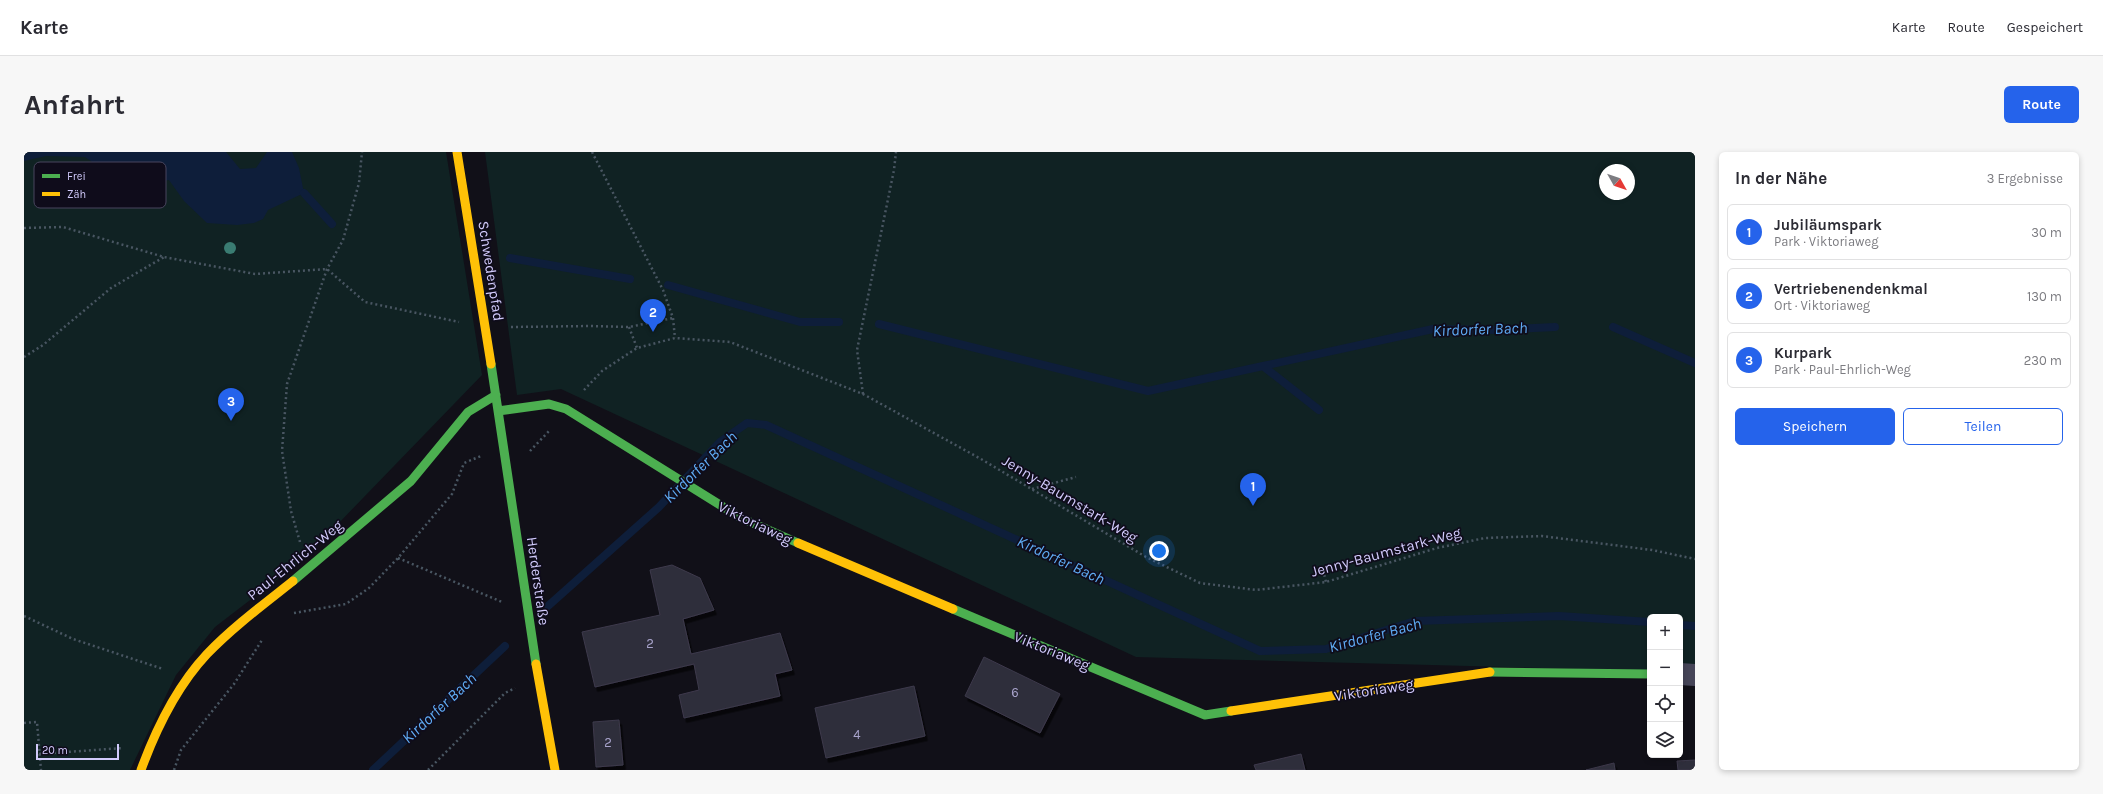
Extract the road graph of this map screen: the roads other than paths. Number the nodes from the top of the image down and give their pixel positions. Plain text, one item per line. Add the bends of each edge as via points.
1 (457, 152) edge
2 (496, 395) junction
3 (498, 411) junction
4 (1647, 674) edge
5 (1683, 674) edge
6 (1695, 674) edge
7 (141, 770) edge
8 (555, 770) edge

1 - 2 street, Schwedenpfad
2 - 3 street, Herderstraße
2 - 7 street, Paul-Ehrlich-Weg via 468,412 411,480 312,566 246,618 207,654 188,677 150,746
3 - 4 street, Viktoriaweg via 549,404 566,409 748,521 956,612 1205,714 1499,671
3 - 8 street, Herderstraße via 538,676
5 - 6 street

